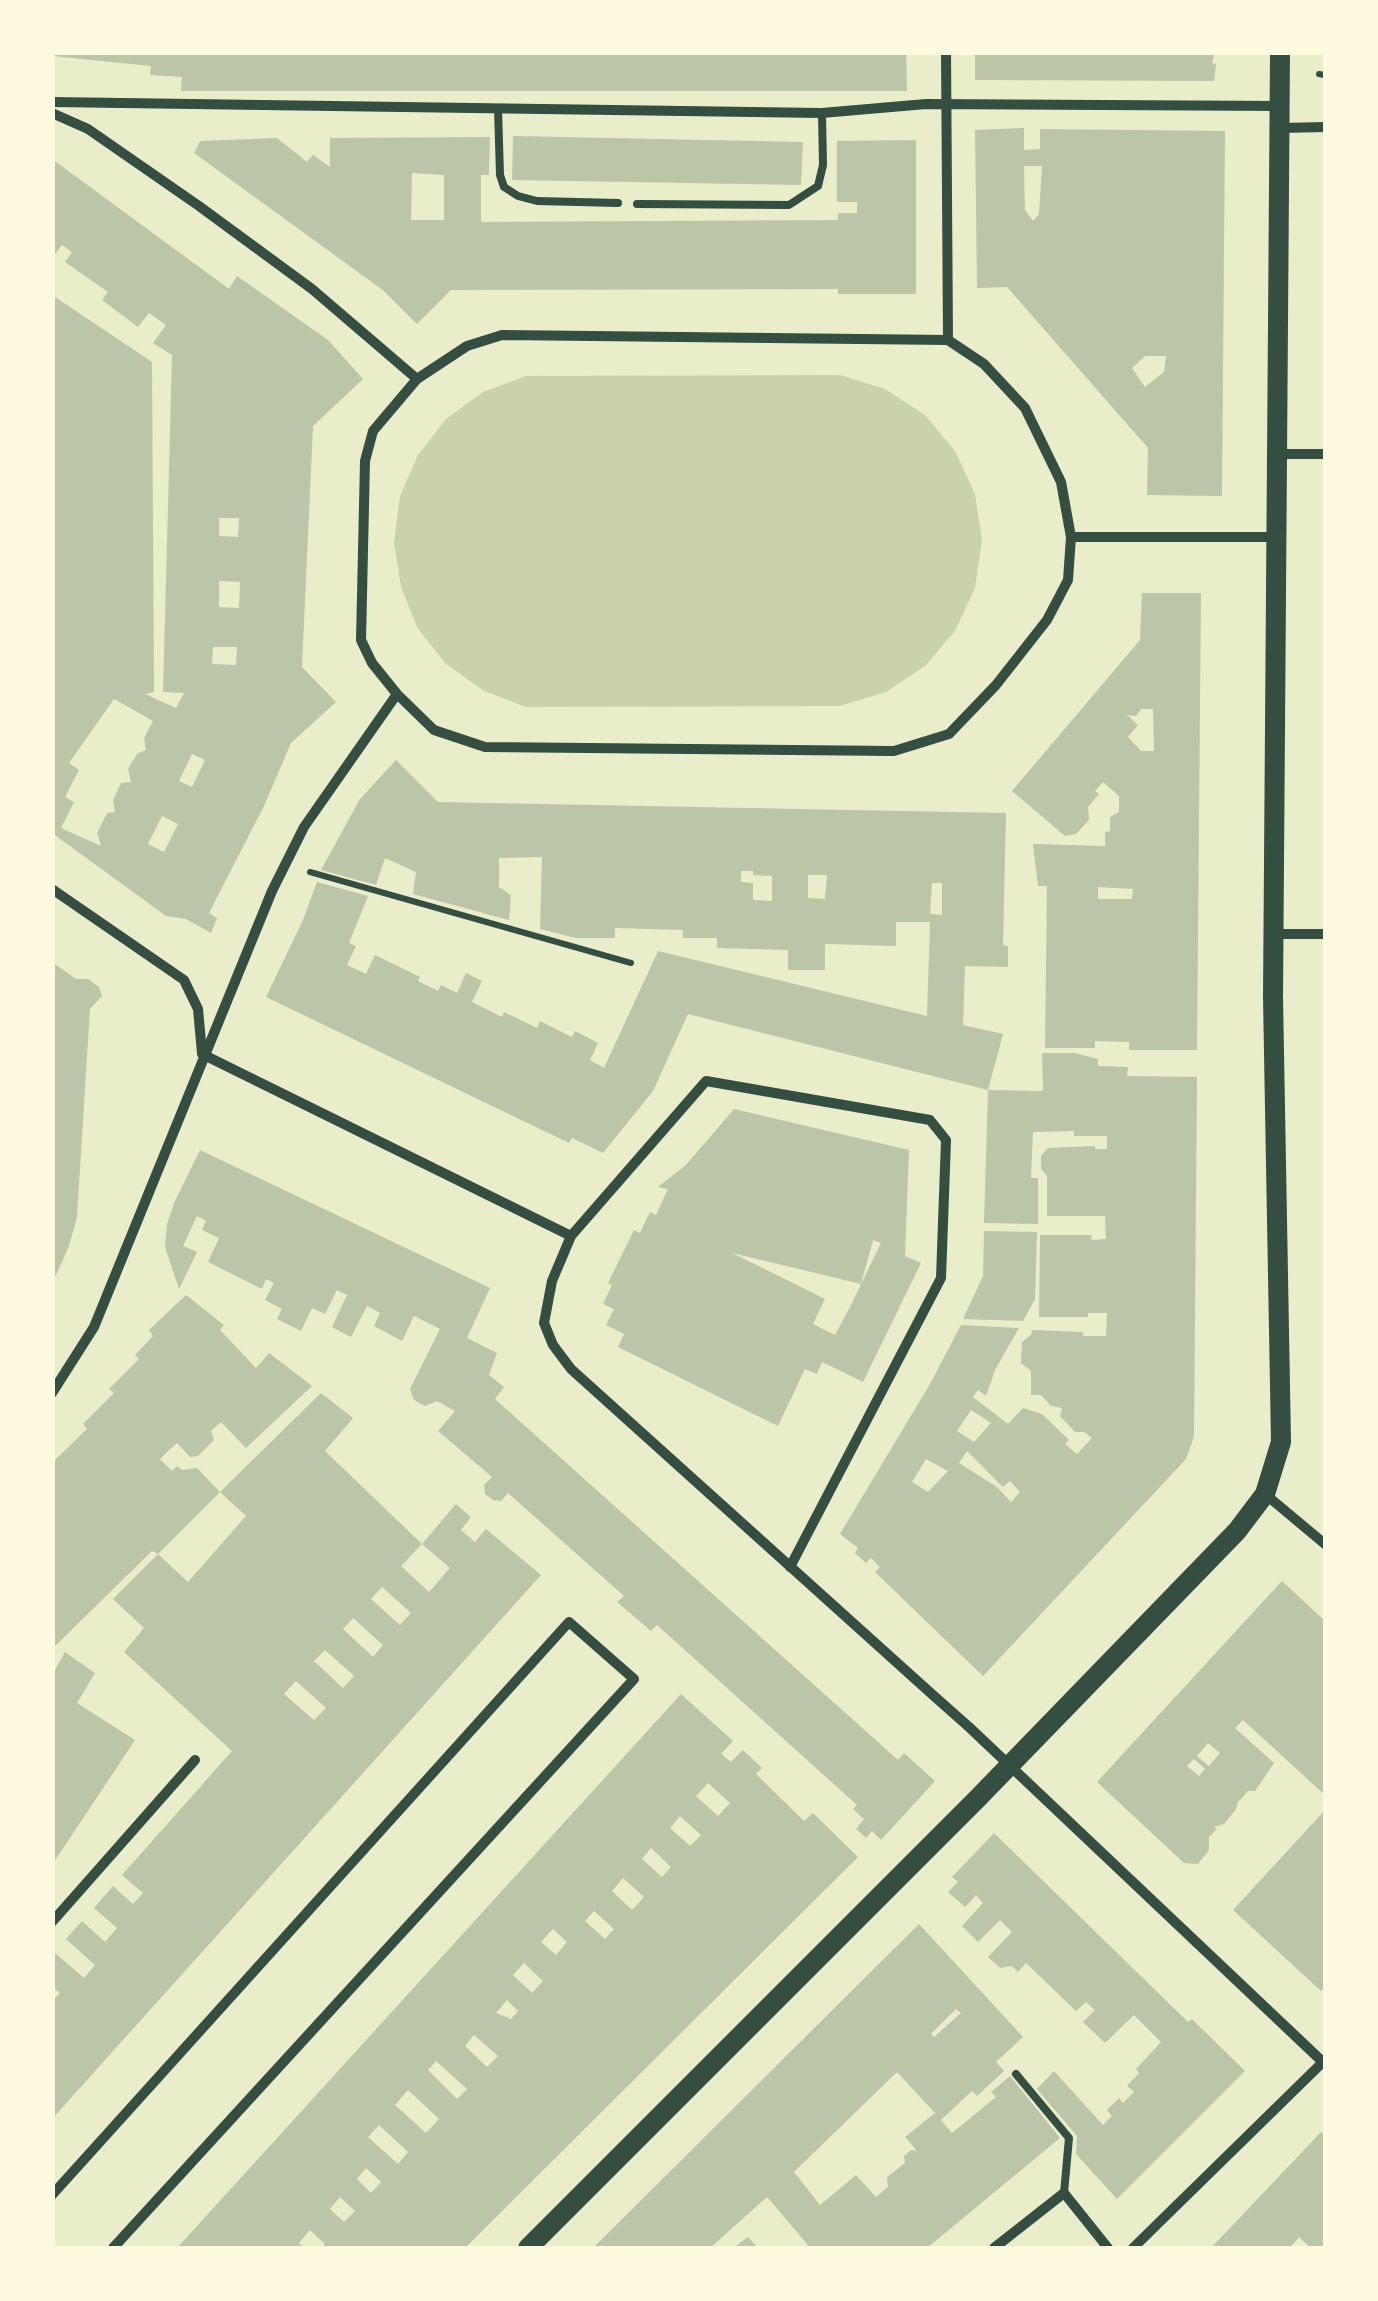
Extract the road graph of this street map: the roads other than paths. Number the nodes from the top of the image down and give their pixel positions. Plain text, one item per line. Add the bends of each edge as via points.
1 (946, 52) edge
2 (1280, 52) edge
3 (52, 102) edge
4 (946, 104) junction
5 (498, 109) junction
6 (52, 113) edge
7 (822, 113) junction
8 (1281, 117) junction
9 (1326, 127) edge
10 (618, 202) dead end
11 (637, 204) dead end
12 (948, 340) junction
13 (417, 379) junction
14 (1276, 454) junction
15 (1326, 454) edge
16 (1071, 537) junction
17 (1276, 537) junction
18 (397, 694) junction
19 (52, 889) edge
20 (1275, 934) junction
21 (1326, 934) edge
22 (202, 1054) junction
23 (570, 1236) junction
24 (52, 1393) edge
25 (1265, 1494) junction
26 (1326, 1544) edge
27 (790, 1567) junction
28 (195, 1760) dead end
29 (1008, 1764) junction
30 (52, 1922) edge
31 (1325, 2062) edge
32 (1016, 2074) dead end
33 (1064, 2193) junction
34 (52, 2195) edge
35 (113, 2248) edge
36 (528, 2248) edge
37 (994, 2248) edge
38 (1108, 2248) edge
39 (1133, 2248) edge

1 - 4 street
2 - 8 main road
3 - 5 street
4 - 7 street
4 - 8 street
4 - 12 street
5 - 7 street
5 - 10 lane via 504,188 538,201
6 - 13 street via 88,128 200,206 312,288
7 - 11 lane via 818,186 789,205
8 - 9 street
8 - 14 main road
12 - 13 street via 502,334 467,346
12 - 16 street via 984,364 1024,408 1061,482
13 - 18 street via 372,431 364,461 362,640
14 - 15 street
14 - 17 main road
16 - 17 street
16 - 18 street via 1068,580 1048,620 996,685 950,734 894,751 485,747 434,730
17 - 20 main road
18 - 22 street via 304,826
19 - 22 street via 184,980 198,1009
20 - 21 street
20 - 25 main road via 1281,1442
22 - 23 street
22 - 24 street via 94,1327
23 - 27 street via 544,1323 553,1345 571,1369
23 - 27 street via 706,1081 930,1120 946,1140 941,1278
25 - 26 street
25 - 29 main road via 1200,1570
27 - 29 street
28 - 30 street
29 - 31 street
29 - 36 main road
31 - 39 street
32 - 33 lane via 1069,2138
33 - 37 street
33 - 38 street
34 - 35 street via 569,1622 634,1679

